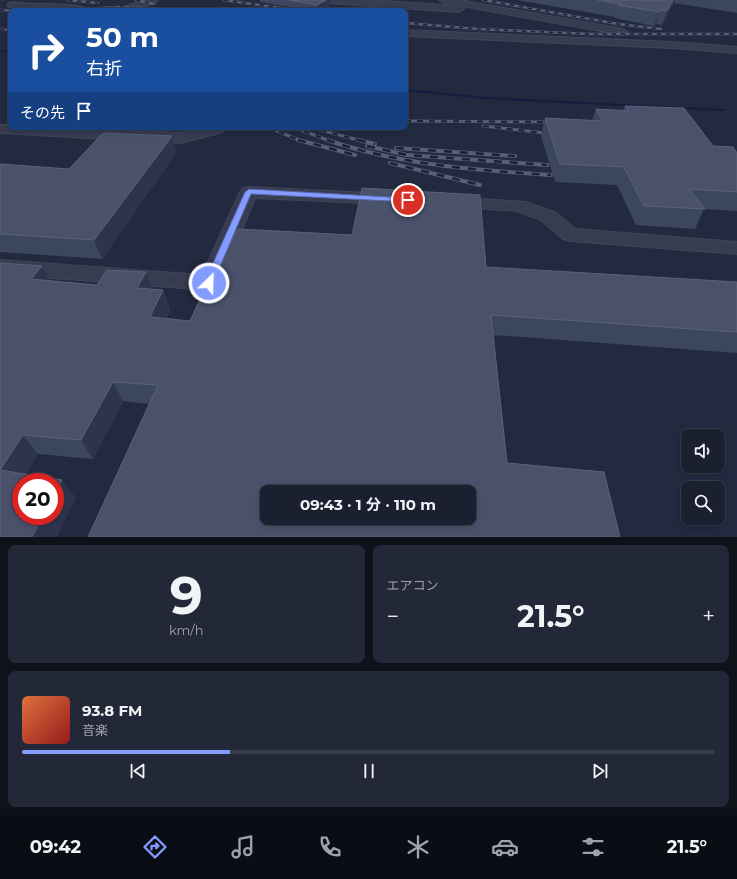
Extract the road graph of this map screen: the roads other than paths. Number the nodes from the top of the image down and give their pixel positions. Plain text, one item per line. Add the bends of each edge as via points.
1 (153, 0) edge
2 (326, 0) edge
3 (444, 0) edge
4 (12, 5) dead end
5 (34, 8) edge
6 (34, 8) edge
7 (70, 8) edge
8 (129, 8) edge
9 (503, 10) junction
10 (408, 33) edge
11 (737, 42) edge
12 (672, 46) junction
13 (737, 50) edge
14 (20, 130) edge
15 (213, 130) edge
16 (408, 200) edge
17 (432, 201) edge
18 (737, 248) edge
19 (0, 268) edge

1 - 8 lane
2 - 9 lane
3 - 9 lane
4 - 6 lane
5 - 7 lane
9 - 12 lane via 646,37
10 - 12 lane
11 - 12 lane via 720,41
12 - 13 lane
14 - 15 lane via 180,138
16 - 19 lane via 249,192 209,283
17 - 18 lane via 519,206 548,216 570,235

